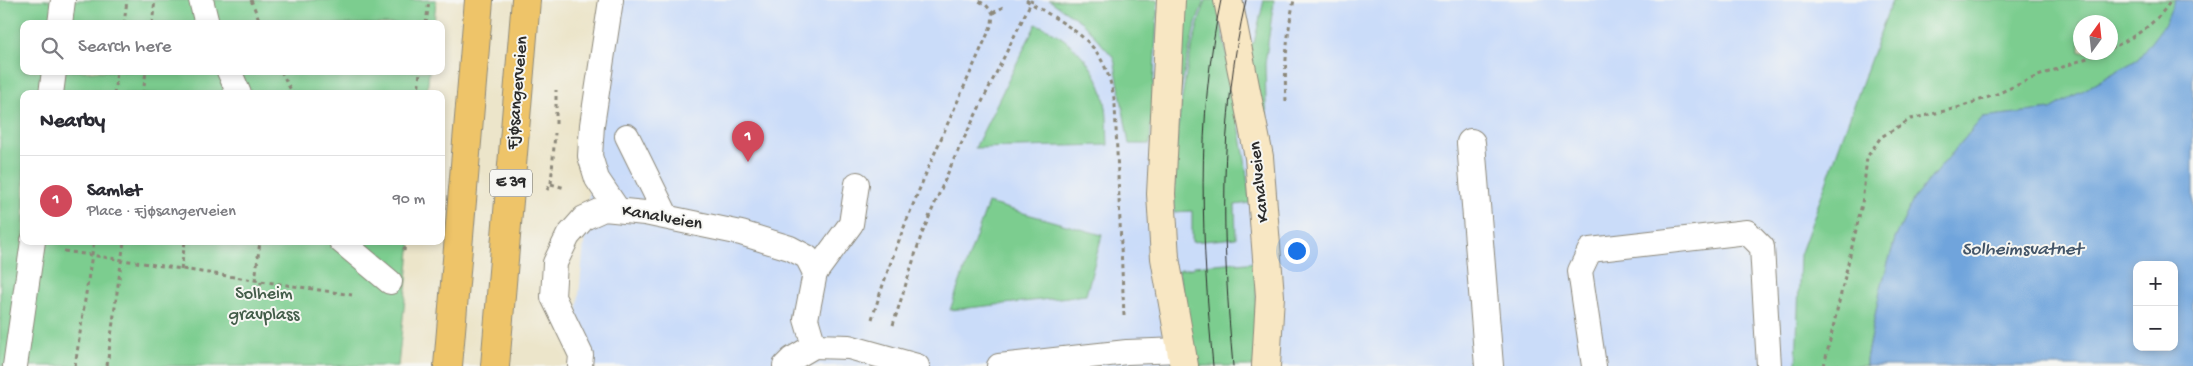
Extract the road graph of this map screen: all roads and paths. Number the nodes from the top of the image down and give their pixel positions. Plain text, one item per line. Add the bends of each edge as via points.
1 (63, 0) edge
2 (127, 0) edge
3 (155, 0) edge
4 (201, 0) edge
5 (251, 0) edge
6 (429, 0) edge
7 (479, 0) edge
8 (526, 0) edge
9 (611, 0) edge
10 (977, 0) edge
11 (1026, 0) edge
12 (1171, 0) edge
13 (1228, 0) edge
14 (2170, 0) edge
15 (1031, 1) edge
16 (1003, 7) dead end
17 (993, 12) junction
18 (60, 20) edge
19 (124, 20) edge
20 (152, 20) edge
21 (206, 20) edge
22 (259, 20) edge
23 (426, 20) edge
24 (2118, 45) edge
25 (2083, 60) edge
26 (54, 75) edge
27 (116, 75) edge
28 (145, 75) edge
29 (230, 75) edge
30 (283, 75) edge
31 (420, 75) edge
32 (52, 90) edge
33 (115, 90) edge
34 (144, 90) edge
35 (237, 90) edge
36 (291, 90) edge
37 (418, 90) edge
38 (627, 136) dead end
39 (1471, 143) dead end
40 (857, 184) dead end
41 (618, 210) junction
42 (667, 217) junction
43 (32, 245) edge
44 (93, 245) edge
45 (124, 245) edge
46 (184, 245) edge
47 (260, 245) edge
48 (346, 245) edge
49 (83, 254) dead end
50 (92, 256) junction
51 (122, 261) junction
52 (181, 270) junction
53 (814, 273) junction
54 (255, 281) junction
55 (261, 282) junction
56 (390, 282) joint
57 (258, 300) dead end
58 (1124, 316) dead end
59 (893, 324) dead end
60 (870, 327) dead end
61 (814, 346) junction
62 (1182, 358) edge
63 (15, 366) edge
64 (75, 366) edge
65 (107, 366) edge
66 (448, 366) edge
67 (495, 366) edge
68 (580, 366) edge
69 (785, 366) edge
70 (917, 366) edge
71 (1001, 366) edge
72 (1266, 366) edge
73 (1490, 366) edge
74 (1594, 366) edge
75 (1769, 366) edge
76 (1824, 366) edge

1 - 18 lane
2 - 19 path
3 - 20 path
4 - 21 lane
5 - 22 path
6 - 23 path
7 - 66 highway, E 39
8 - 67 highway, Fjøsangerveien / E 39
9 - 41 lane via 590,156 597,178
10 - 17 path
11 - 15 path
12 - 62 main road via 1161,194 1165,258
13 - 72 main road, Kanalveien via 1259,157 1270,296
14 - 24 path via 2163,14
15 - 58 path via 1083,36 1096,51 1112,82
15 - 59 path via 952,161 921,236
16 - 17 path
17 - 60 path via 992,24 901,232
25 - 76 path via 1957,108 1911,119 1881,137 1867,157 1862,204
26 - 32 lane
27 - 33 path
28 - 34 path
29 - 35 lane
30 - 36 path
31 - 37 path
38 - 42 lane
39 - 73 street
40 - 53 lane via 852,224
41 - 42 lane, Kanalveien
41 - 68 lane, Kanalveien via 604,209 584,218 568,236 556,263 554,298 581,355
42 - 53 lane, Kanalveien via 742,233 790,248 807,256
43 - 63 lane
44 - 50 path
45 - 51 path
46 - 52 path
47 - 54 path
48 - 56 lane
49 - 50 path
50 - 51 path
50 - 64 path
51 - 52 path
51 - 65 path
52 - 54 path
53 - 61 lane via 806,319
54 - 55 path
55 - 56 path via 382,299
55 - 57 path
61 - 69 lane
61 - 70 lane via 849,347
62 - 71 lane via 1127,352
74 - 75 lane via 1580,271 1590,250 1747,232 1762,247

